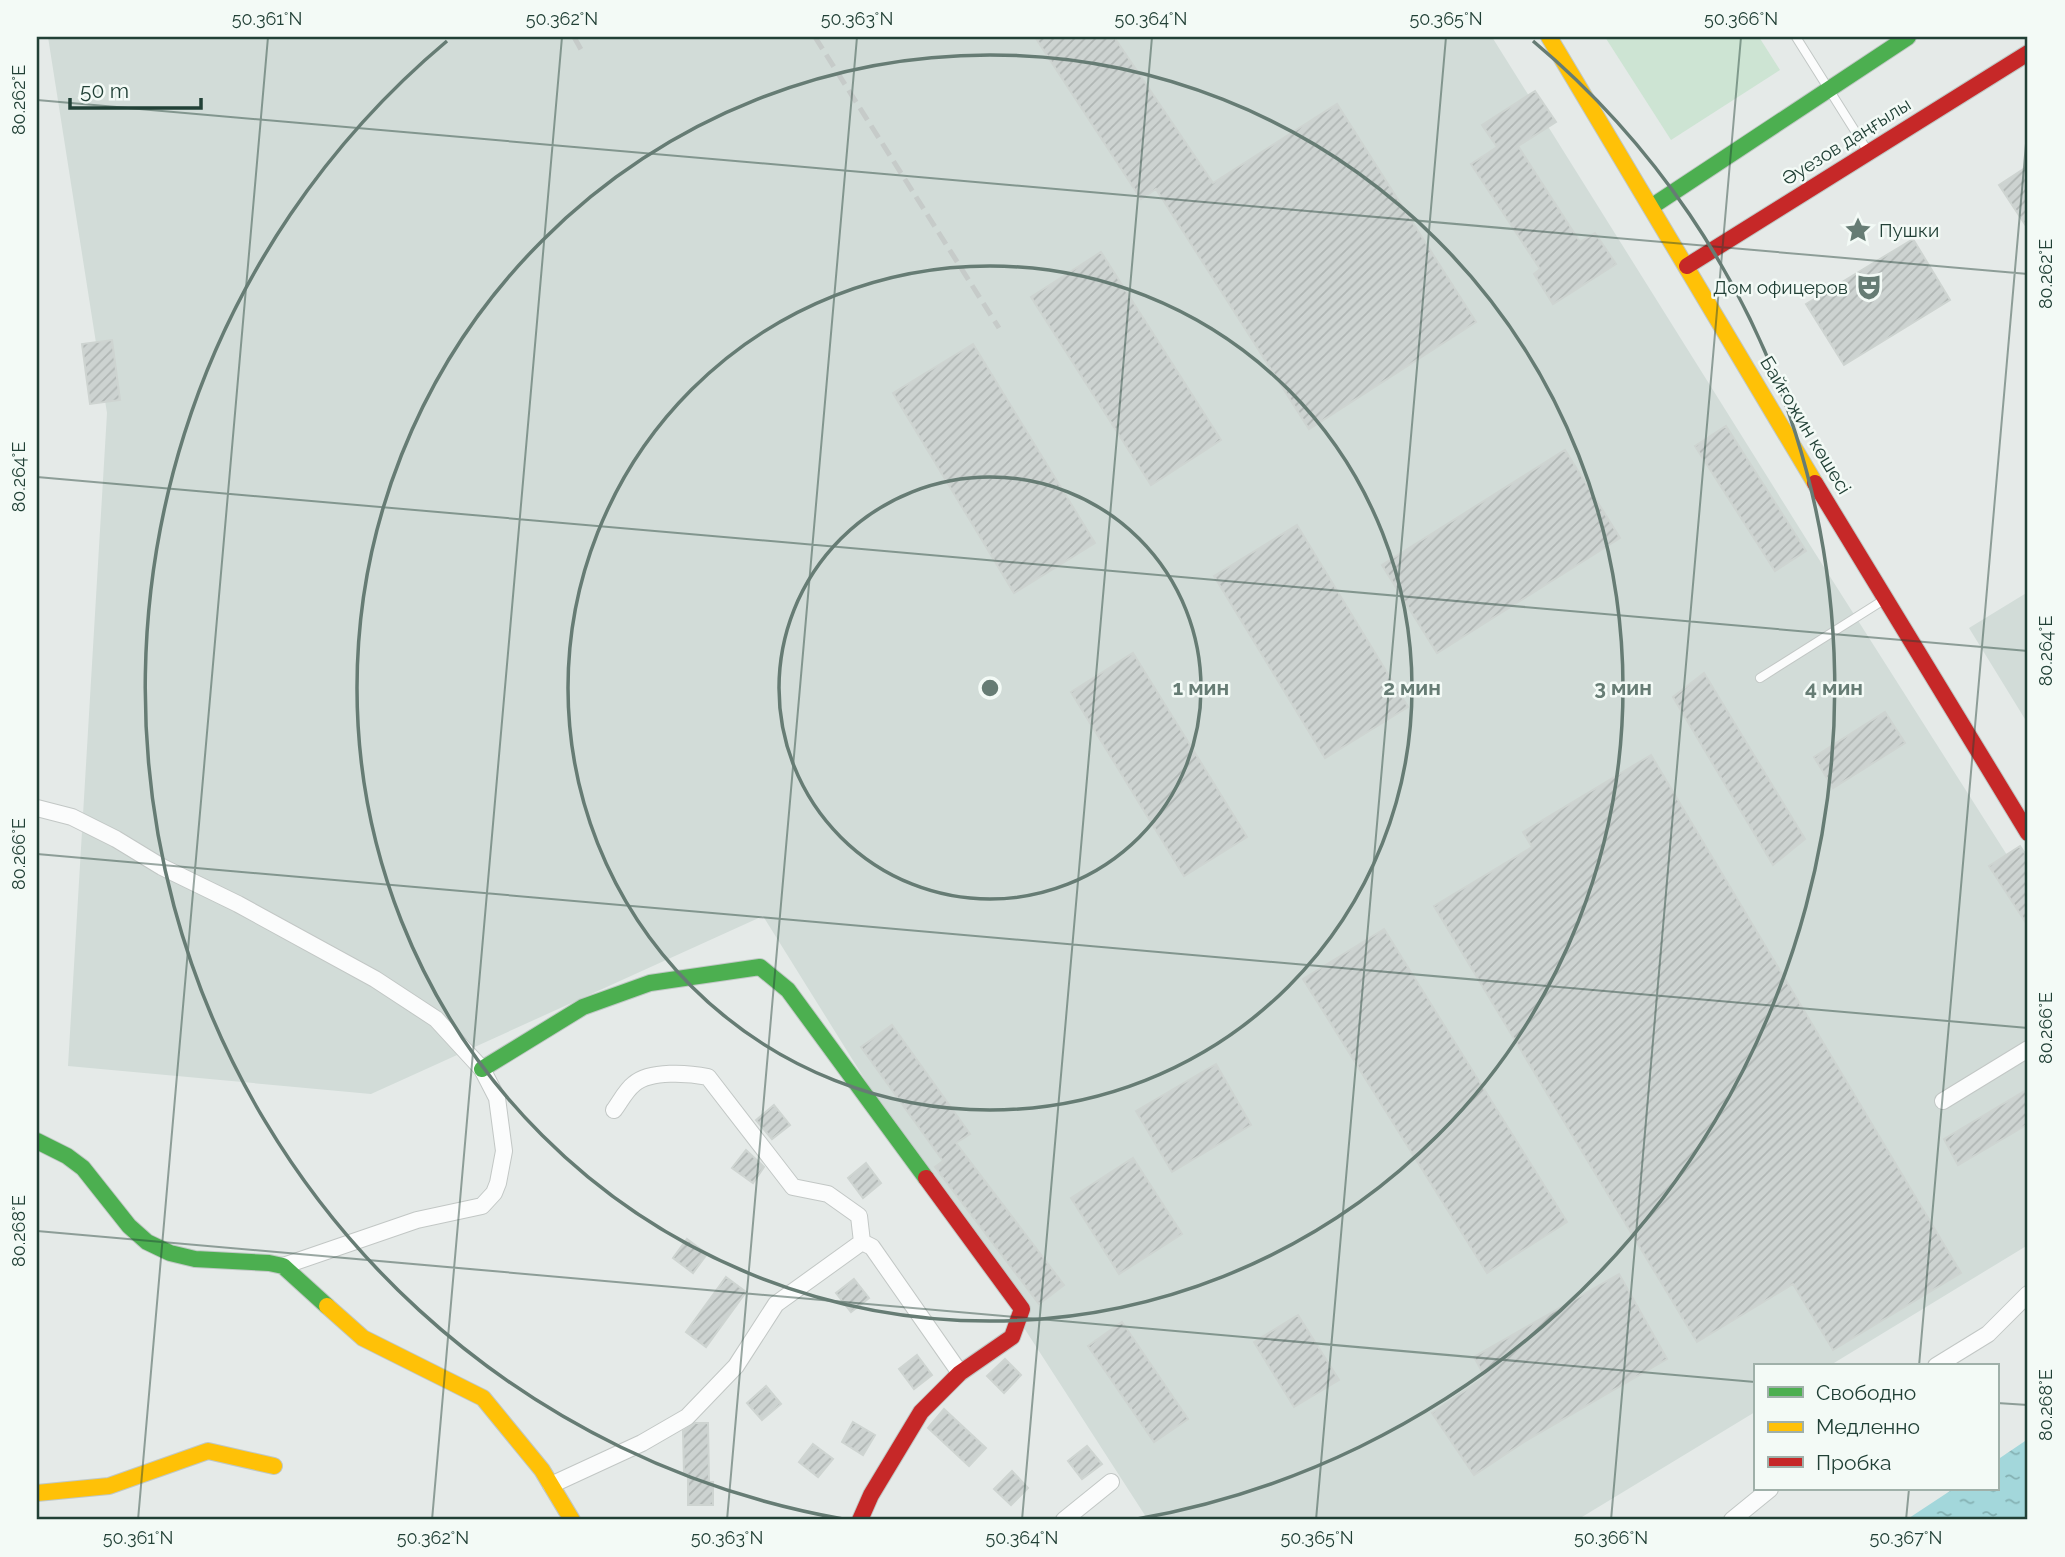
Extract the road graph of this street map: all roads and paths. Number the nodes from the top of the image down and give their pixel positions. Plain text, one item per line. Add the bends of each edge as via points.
1 (1549, 37) edge
2 (1796, 37) edge
3 (1908, 37) edge
4 (2028, 53) edge
5 (1829, 89) junction
6 (1868, 152) junction
7 (1651, 207) junction
8 (1687, 266) junction
9 (1884, 599) junction
10 (1760, 678) dead end
11 (37, 808) edge
12 (2028, 833) edge
13 (2028, 1049) edge
14 (482, 1069) junction
15 (1942, 1101) dead end
16 (614, 1110) dead end
17 (37, 1141) edge
18 (862, 1242) junction
19 (284, 1266) junction
20 (2028, 1294) edge
21 (1939, 1364) edge
22 (960, 1373) junction
23 (274, 1466) dead end
24 (1111, 1482) dead end
25 (551, 1485) junction
26 (1769, 1490) edge
27 (37, 1493) edge
28 (572, 1520) edge
29 (860, 1520) edge
30 (1064, 1520) edge
31 (1732, 1520) edge

1 - 7 street, Байғожин көшесі
2 - 5 lane
3 - 5 street
4 - 6 street, Әуезов даңғылы
5 - 6 lane
5 - 7 street
6 - 8 street, Әуезов даңғылы
7 - 8 street, Байғожин көшесі
8 - 9 street, Байғожин көшесі
9 - 10 lane
9 - 12 street, Байғожин көшесі
11 - 14 street via 72,817 116,839 375,979 436,1019
13 - 15 street
14 - 19 street via 497,1098 504,1151 498,1183 482,1206 417,1220
14 - 22 street via 583,1007 650,983 761,967 788,990 1022,1308 1012,1337
16 - 18 street via 634,1083 685,1072 708,1077 793,1187 828,1195 859,1216
17 - 19 street via 84,1169 145,1241 187,1258
18 - 22 street via 872,1247
18 - 25 street via 776,1304 736,1366 687,1417
19 - 25 street via 363,1338 483,1398
20 - 21 street via 1988,1334
22 - 29 street via 921,1412
23 - 27 street via 208,1451 109,1486
24 - 30 street
25 - 28 street
26 - 31 street

